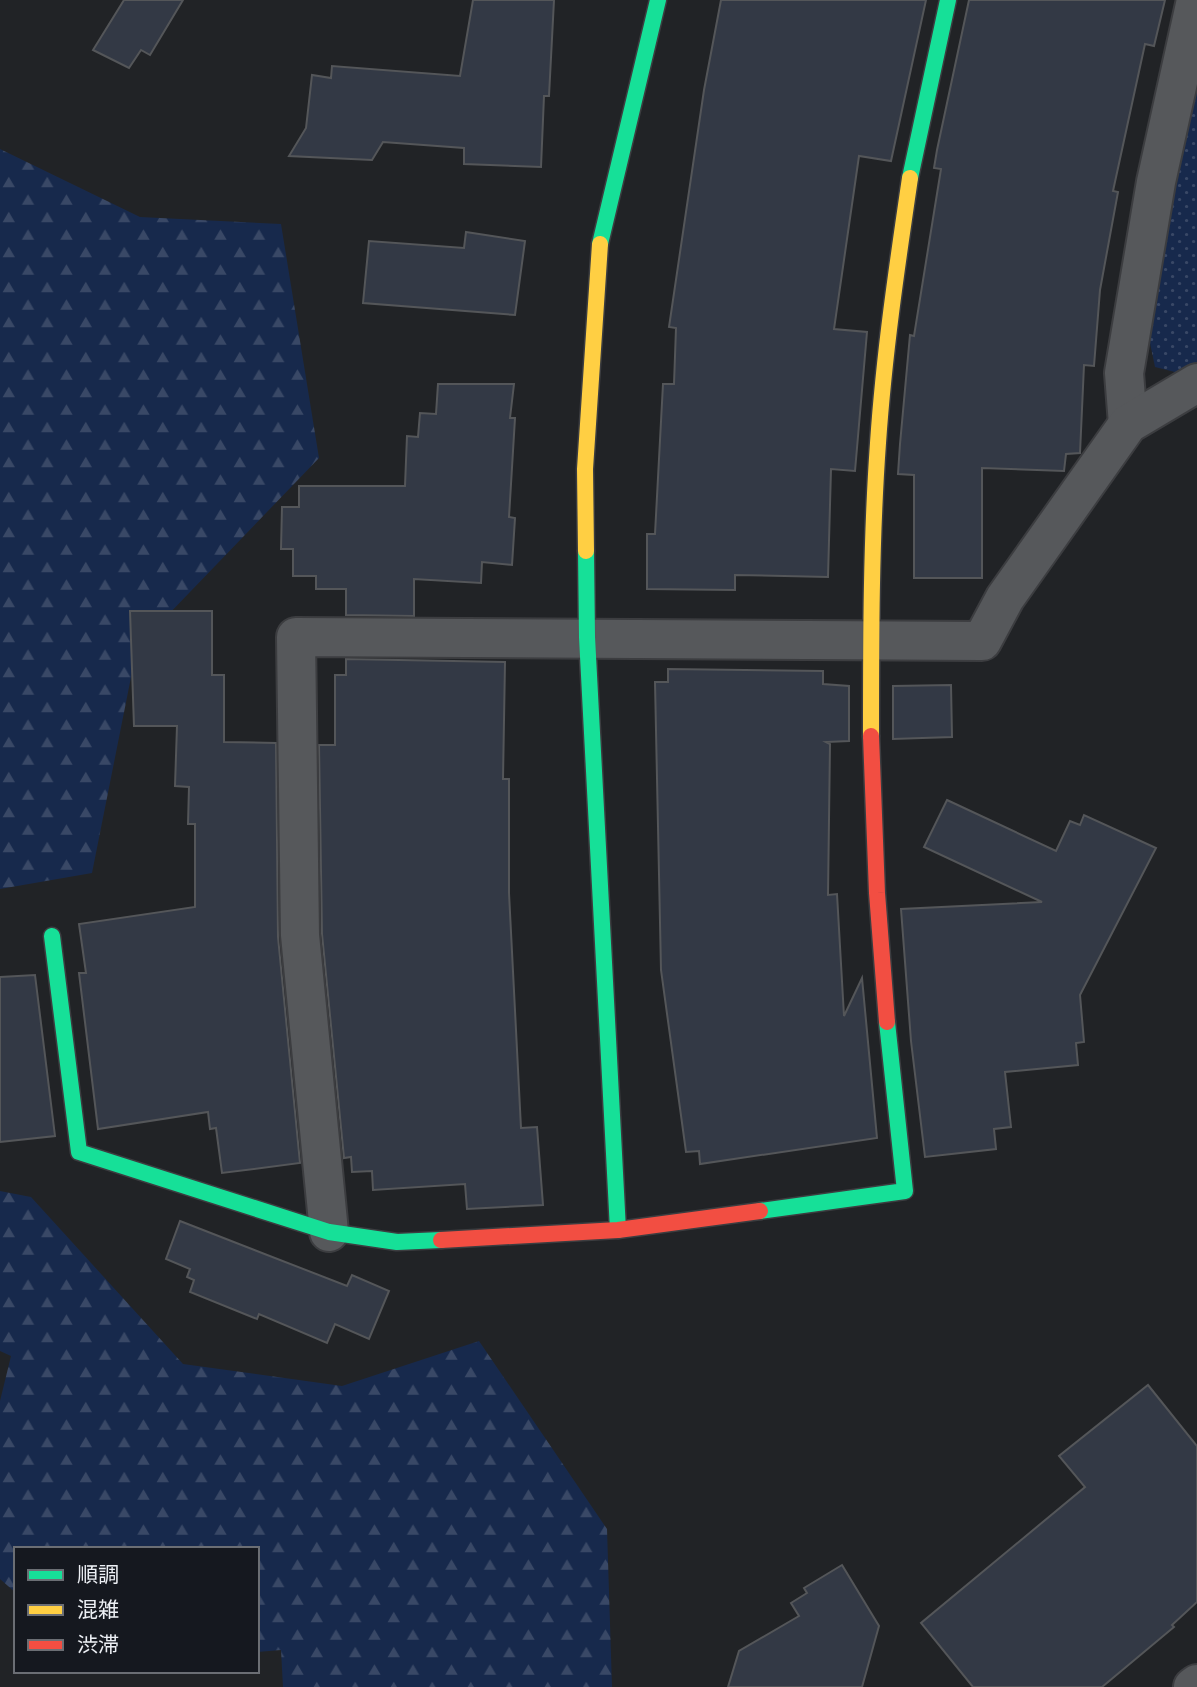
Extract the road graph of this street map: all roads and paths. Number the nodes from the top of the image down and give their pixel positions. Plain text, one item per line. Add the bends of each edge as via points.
1 (658, 0) edge
2 (948, 0) edge
3 (1196, 0) edge
4 (1197, 383) edge
5 (1128, 424) junction
6 (587, 638) junction
7 (869, 641) junction
8 (52, 936) dead end
9 (618, 1230) junction
10 (329, 1232) junction

1 - 6 street via 599,250 585,469
2 - 7 street via 926,83 887,322
3 - 5 street via 1156,182 1124,373
4 - 5 street
5 - 7 street via 1005,598 982,641
6 - 7 street
6 - 9 street
6 - 10 street via 296,638 300,935
7 - 9 street via 875,869 905,1191
8 - 10 street via 79,1152
9 - 10 street via 397,1242

